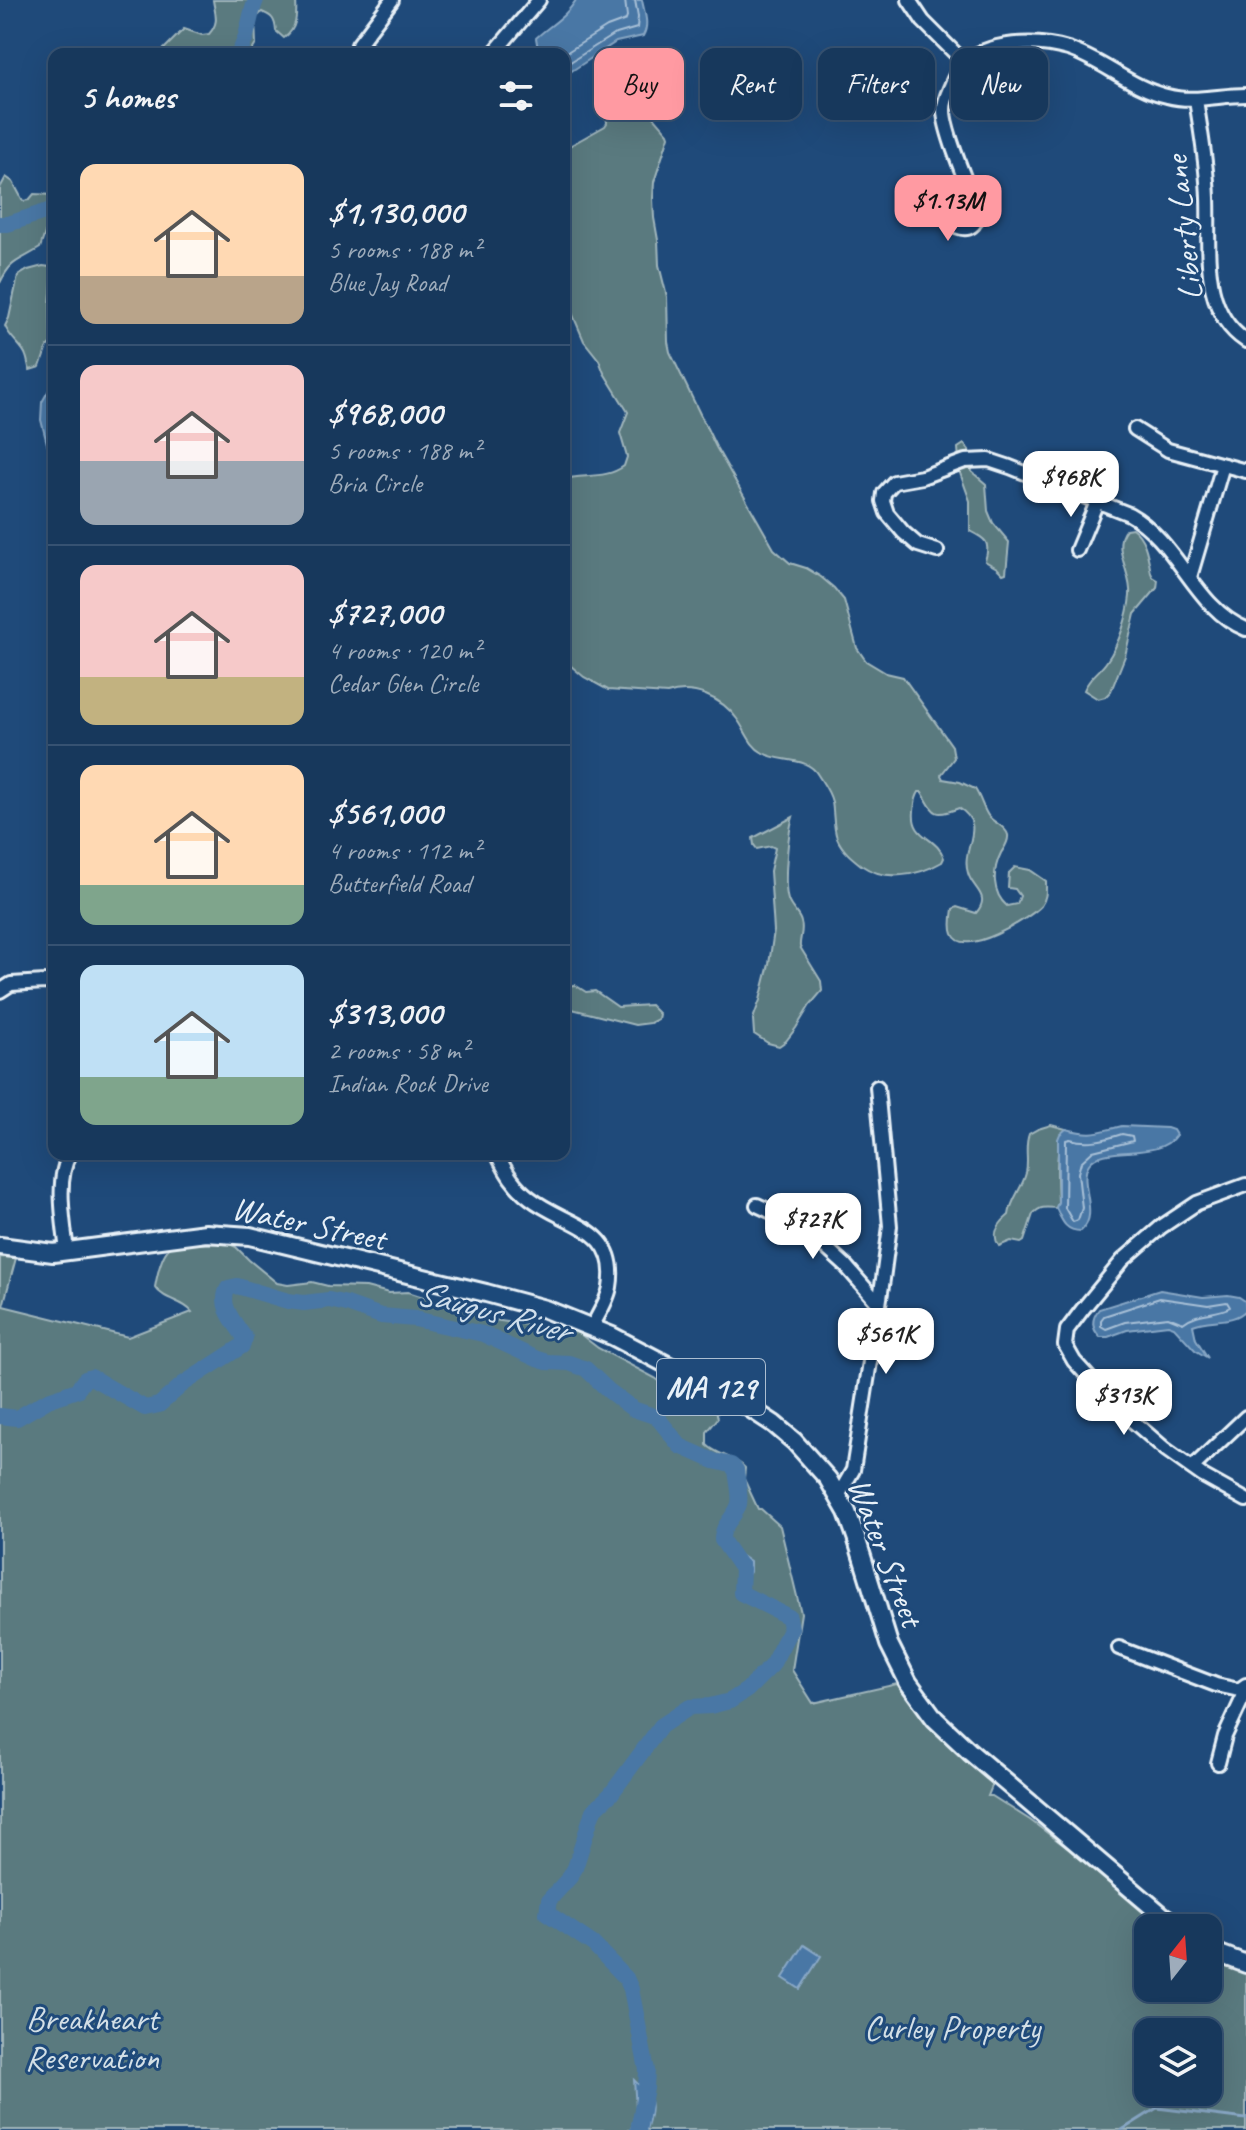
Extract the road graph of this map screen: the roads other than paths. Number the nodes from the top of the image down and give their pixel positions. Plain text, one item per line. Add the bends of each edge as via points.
1 (392, 0) edge
2 (539, 0) edge
3 (909, 0) edge
4 (363, 48) edge
5 (498, 48) edge
6 (996, 48) edge
7 (951, 49) edge
8 (951, 88) edge
9 (1246, 95) edge
10 (1196, 100) junction
11 (971, 195) dead end
12 (1246, 341) edge
13 (1135, 429) dead end
14 (1223, 465) junction
15 (1246, 471) edge
16 (1097, 502) junction
17 (1077, 550) dead end
18 (937, 551) dead end
19 (1190, 577) junction
20 (1246, 629) edge
21 (48, 982) edge
22 (0, 991) edge
23 (877, 1087) dead end
24 (67, 1160) edge
25 (500, 1160) edge
26 (1246, 1185) edge
27 (757, 1205) dead end
28 (0, 1246) edge
29 (67, 1252) junction
30 (879, 1304) junction
31 (592, 1327) junction
32 (1246, 1417) edge
33 (1192, 1468) junction
34 (838, 1496) junction
35 (1246, 1500) edge
36 (1119, 1648) dead end
37 (1246, 1688) edge
38 (1218, 1763) dead end
39 (1162, 1914) edge
40 (1222, 1955) edge
41 (1246, 1964) edge

1 - 4 street via 358,45
2 - 5 street
3 - 7 street
6 - 10 street via 1052,45 1092,59 1153,92
8 - 11 street via 945,119
9 - 10 street
10 - 12 street, Liberty Lane via 1208,198 1211,288 1222,316
13 - 14 street via 1168,450
14 - 15 street
14 - 19 street
16 - 17 street
16 - 18 street via 989,460 965,461 894,482 884,493 887,513 918,545
16 - 19 street via 1154,531
19 - 20 street via 1221,615
21 - 22 street via 11,984
23 - 30 street via 890,1226
24 - 29 street via 61,1182
25 - 31 street via 509,1179 532,1200 602,1241 612,1266 610,1290
26 - 33 street via 1197,1203 1161,1227 1123,1260 1067,1330 1065,1345 1074,1361 1114,1405
27 - 30 street via 802,1226
28 - 29 main road, Water Street / MA 129
29 - 31 main road, Water Street / MA 129 via 206,1233 250,1236 486,1293
30 - 34 street via 853,1470
31 - 34 main road, Water Street / MA 129 via 762,1415 805,1451
32 - 33 street
33 - 35 street
34 - 39 main road, Water Street / MA 129 via 889,1644 935,1719
36 - 37 street via 1216,1685
37 - 38 street
40 - 41 main road

